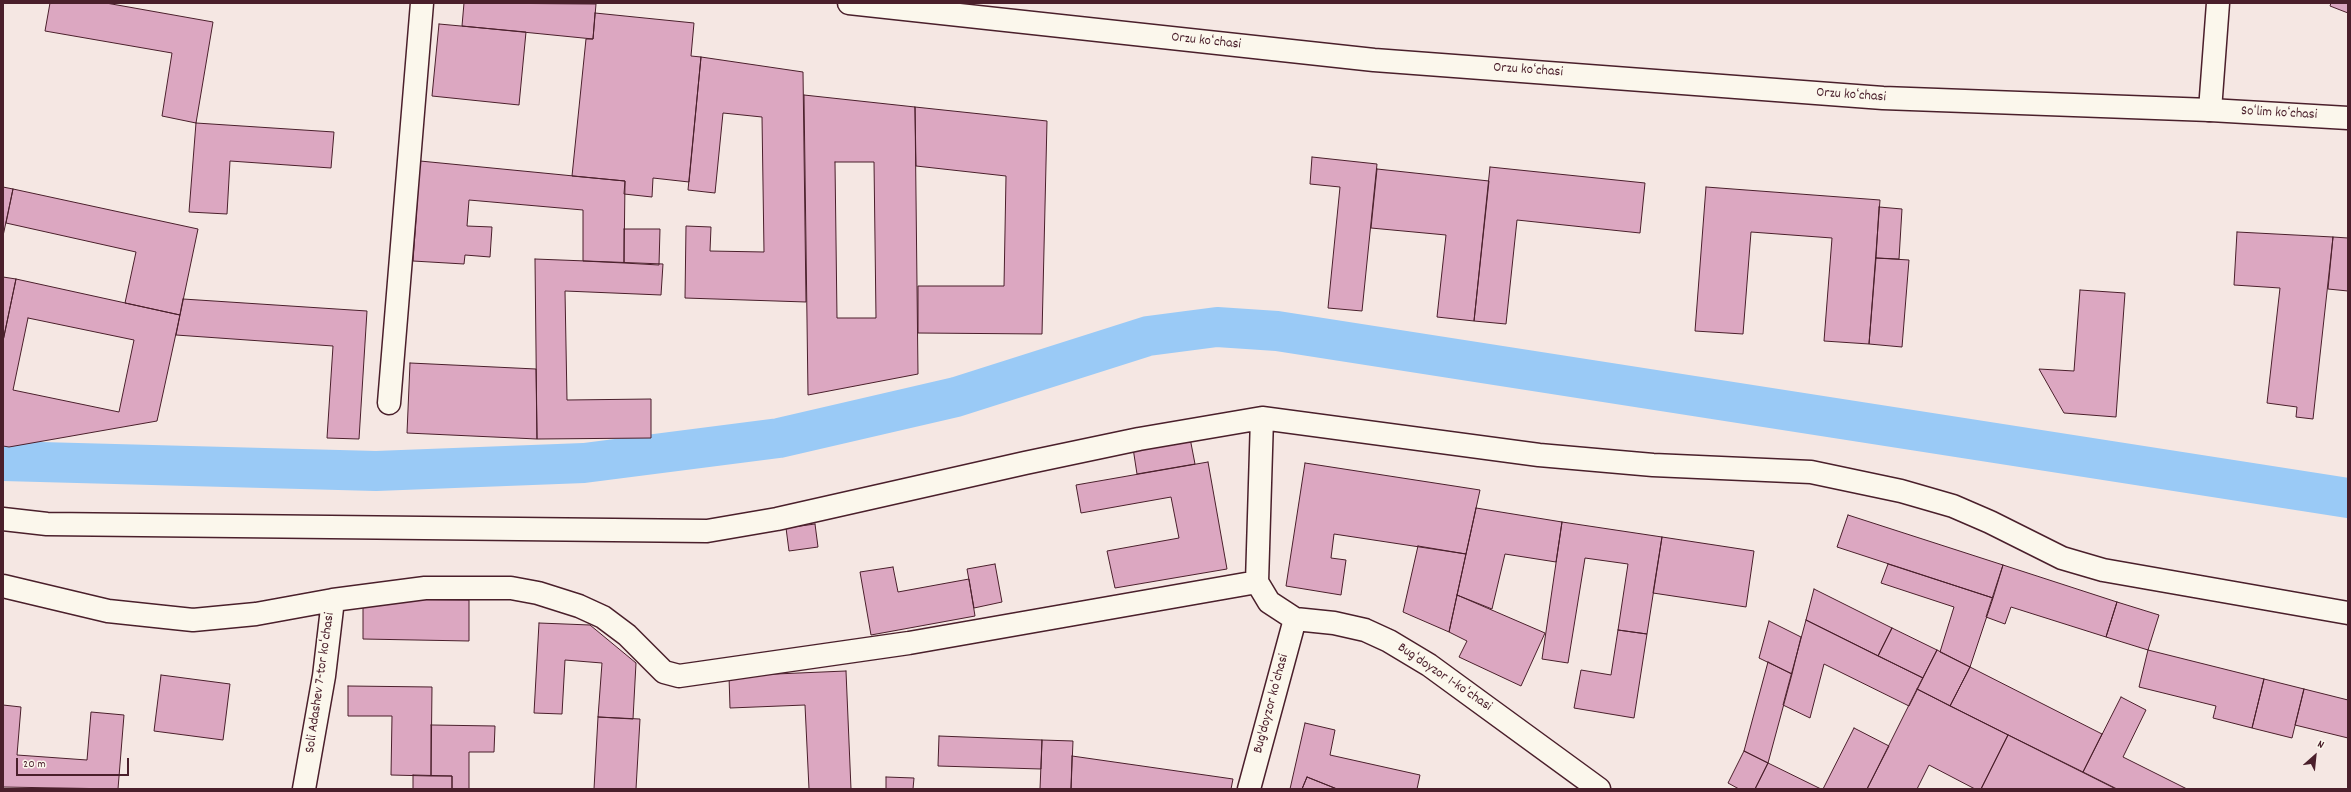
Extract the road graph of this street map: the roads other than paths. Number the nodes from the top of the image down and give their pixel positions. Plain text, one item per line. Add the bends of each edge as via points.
1 (422, 3) edge
2 (849, 3) edge
3 (2218, 3) edge
4 (887, 5) edge
5 (2210, 110) junction
6 (2348, 118) edge
7 (389, 403) dead end
8 (1262, 418) junction
9 (3, 519) edge
10 (1257, 582) junction
11 (3, 586) edge
12 (333, 600) junction
13 (2348, 613) edge
14 (1295, 619) junction
15 (304, 789) edge
16 (1249, 789) edge
17 (1599, 789) edge

1 - 7 street
2 - 4 street, Orzu koʻchasi
3 - 5 street
4 - 5 street, Orzu koʻchasi via 1374,60 1883,98
5 - 6 street, Soʻlim koʻchasi
8 - 9 street via 1025,462 776,519 707,531 47,524
8 - 10 street
8 - 13 street via 1539,455 1653,465 1811,472 1901,491 1952,506 2062,558 2103,570
10 - 12 street via 909,643 679,676 664,672 627,635 603,617 579,606 538,593 511,588 425,588
10 - 14 street, Bugʻdoyzor 1-koʻchasi via 1269,602
11 - 12 street, Soli Adashev 7-tor koʻchasi via 108,611 193,620 256,614
12 - 15 street, Soli Adashev 7-tor koʻchasi via 324,676
14 - 16 street, Bug'doyzor koʻchasi
14 - 17 street, Bugʻdoyzor 1-koʻchasi via 1334,623 1365,630 1389,641 1429,665

